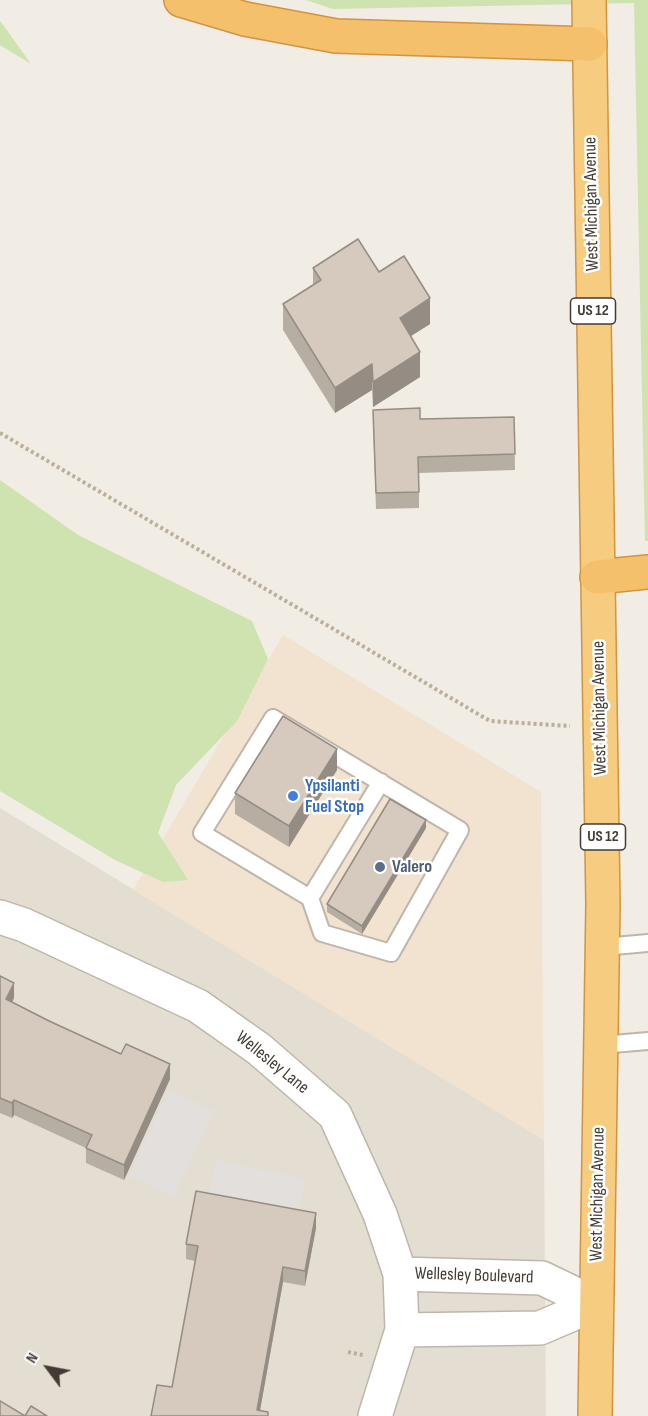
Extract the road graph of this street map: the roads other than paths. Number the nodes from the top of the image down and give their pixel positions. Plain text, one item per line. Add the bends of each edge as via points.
1 (181, 0) edge
2 (589, 0) edge
3 (590, 44) junction
4 (648, 572) edge
5 (597, 577) junction
6 (381, 782) junction
7 (310, 898) junction
8 (0, 917) edge
9 (648, 943) edge
10 (603, 947) junction
11 (648, 1041) edge
12 (601, 1045) junction
13 (400, 1274) junction
14 (596, 1304) junction
15 (402, 1330) junction
16 (375, 1416) edge
17 (596, 1416) edge

1 - 3 highway via 245,20 336,36
2 - 3 highway, West Michigan Avenue / US 12
3 - 5 highway, West Michigan Avenue / US 12
4 - 5 highway
5 - 10 highway, West Michigan Avenue / US 12
6 - 7 lane
6 - 7 lane via 460,830 391,953 322,933
6 - 7 lane via 273,718 202,833
8 - 13 street, Wellesley Lane via 198,1006 260,1049 334,1115 380,1214
9 - 10 lane
10 - 12 highway, West Michigan Avenue / US 12
11 - 12 lane
12 - 14 highway, West Michigan Avenue / US 12
13 - 14 street, Wellesley Boulevard via 542,1278
13 - 15 street, Wellesley Lane
14 - 15 street via 540,1328
14 - 17 highway, West Michigan Avenue / US 12
15 - 16 street, Wellesley Lane

